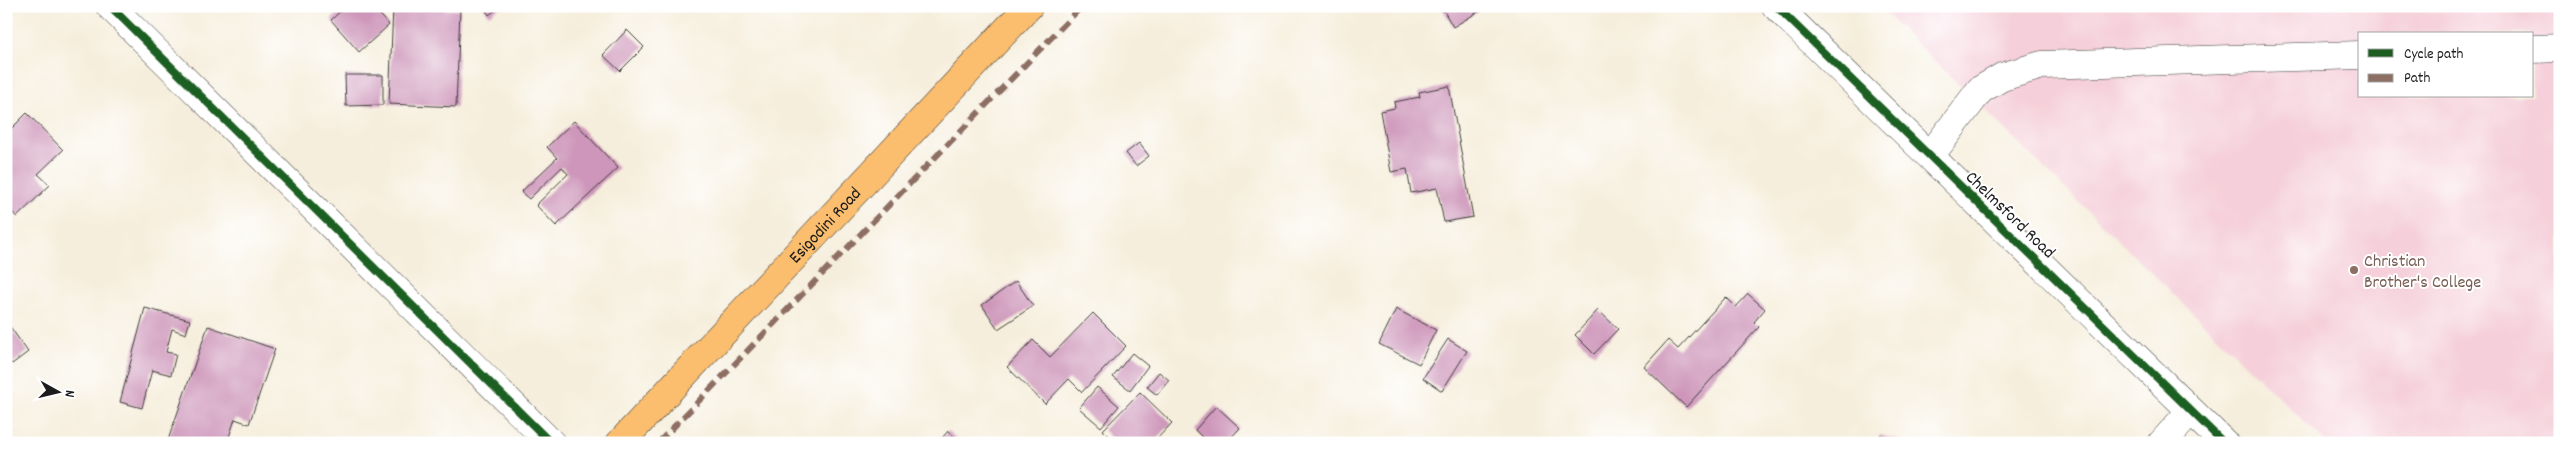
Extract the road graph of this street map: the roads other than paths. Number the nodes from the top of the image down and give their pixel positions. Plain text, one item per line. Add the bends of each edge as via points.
1 (110, 6) edge
2 (1028, 6) edge
3 (1776, 6) edge
4 (2560, 48) edge
5 (2534, 49) edge
6 (2358, 54) edge
7 (1930, 156) junction
8 (2191, 411) junction
9 (551, 443) edge
10 (620, 443) edge
11 (2162, 443) edge
12 (2224, 443) edge

1 - 9 street
2 - 10 main road, Esigodini Road
3 - 7 street, Chelmsford Road
4 - 5 street
6 - 7 street via 2042,65 2002,77 1980,90
7 - 8 street, Chelmsford Road
8 - 11 street
8 - 12 street, Chelmsford Road

